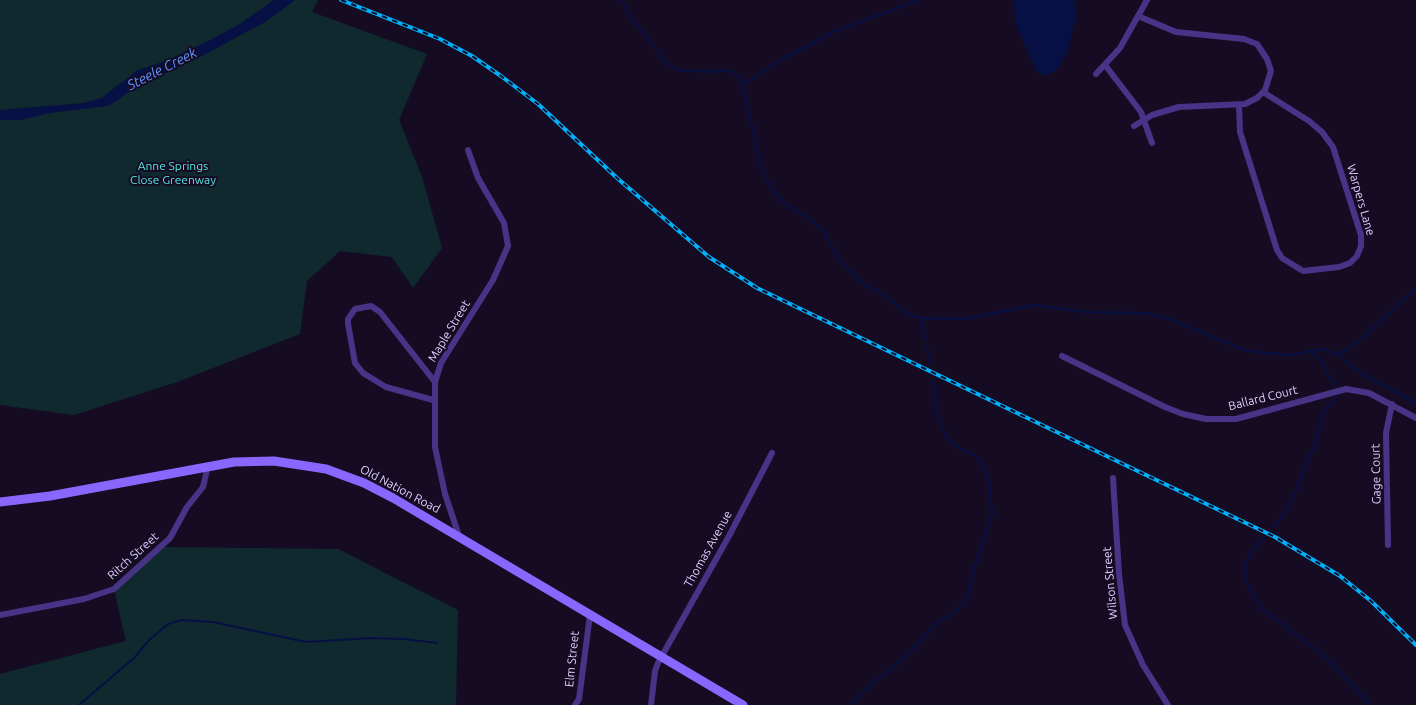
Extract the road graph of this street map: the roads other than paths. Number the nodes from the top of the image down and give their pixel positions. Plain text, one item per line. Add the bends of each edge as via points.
1 (1147, 0) edge
2 (1138, 16) junction
3 (1105, 65) junction
4 (1096, 74) dead end
5 (1263, 92) junction
6 (1239, 104) junction
7 (1145, 120) junction
8 (1134, 126) dead end
9 (1152, 143) dead end
10 (468, 150) dead end
11 (1062, 356) dead end
12 (435, 382) junction
13 (433, 400) junction
14 (1392, 404) junction
15 (1416, 418) edge
16 (772, 453) dead end
17 (208, 466) junction
18 (1113, 478) dead end
19 (0, 502) edge
20 (458, 536) junction
21 (1388, 545) dead end
22 (0, 615) edge
23 (590, 615) junction
24 (662, 656) junction
25 (574, 705) edge
26 (651, 705) edge
27 (743, 705) edge
28 (1168, 705) edge

1 - 2 street
2 - 3 street via 1120,48
2 - 5 street via 1176,32 1244,39 1256,44 1271,71
3 - 4 street
3 - 7 street via 1131,96
5 - 6 street via 1257,98
5 - 6 street, Warpers Lane via 1309,121 1333,147 1361,236 1357,256 1350,263 1339,268 1303,270 1282,258 1240,132
6 - 7 street via 1179,106
7 - 8 street
7 - 9 street
10 - 12 street, Maple Street via 478,178 504,223 508,246 493,280 441,363
11 - 14 street, Ballard Court via 1165,407 1206,420 1236,419 1346,389 1369,393
12 - 13 street, Maple Street
12 - 13 street via 380,312 371,306 355,309 348,318 348,324 355,363 363,373 386,387
13 - 20 street, Maple Street via 438,463
14 - 15 street, Ballard Court
14 - 21 street, Gage Court via 1386,434
16 - 24 street, Thomas Avenue
17 - 19 main road, Old Nation Road via 50,496
17 - 20 main road, Old Nation Road via 274,461 326,469 364,483
17 - 22 street, Ritch Street via 203,487 187,507 170,538 114,589 84,599
18 - 28 street, Wilson Street via 1125,625 1143,665
20 - 23 main road, Old Nation Road
23 - 24 main road, Old Nation Road
23 - 25 street, Elm Street via 579,699
24 - 26 street, Thomas Avenue via 654,671
24 - 27 main road, Old Nation Road

